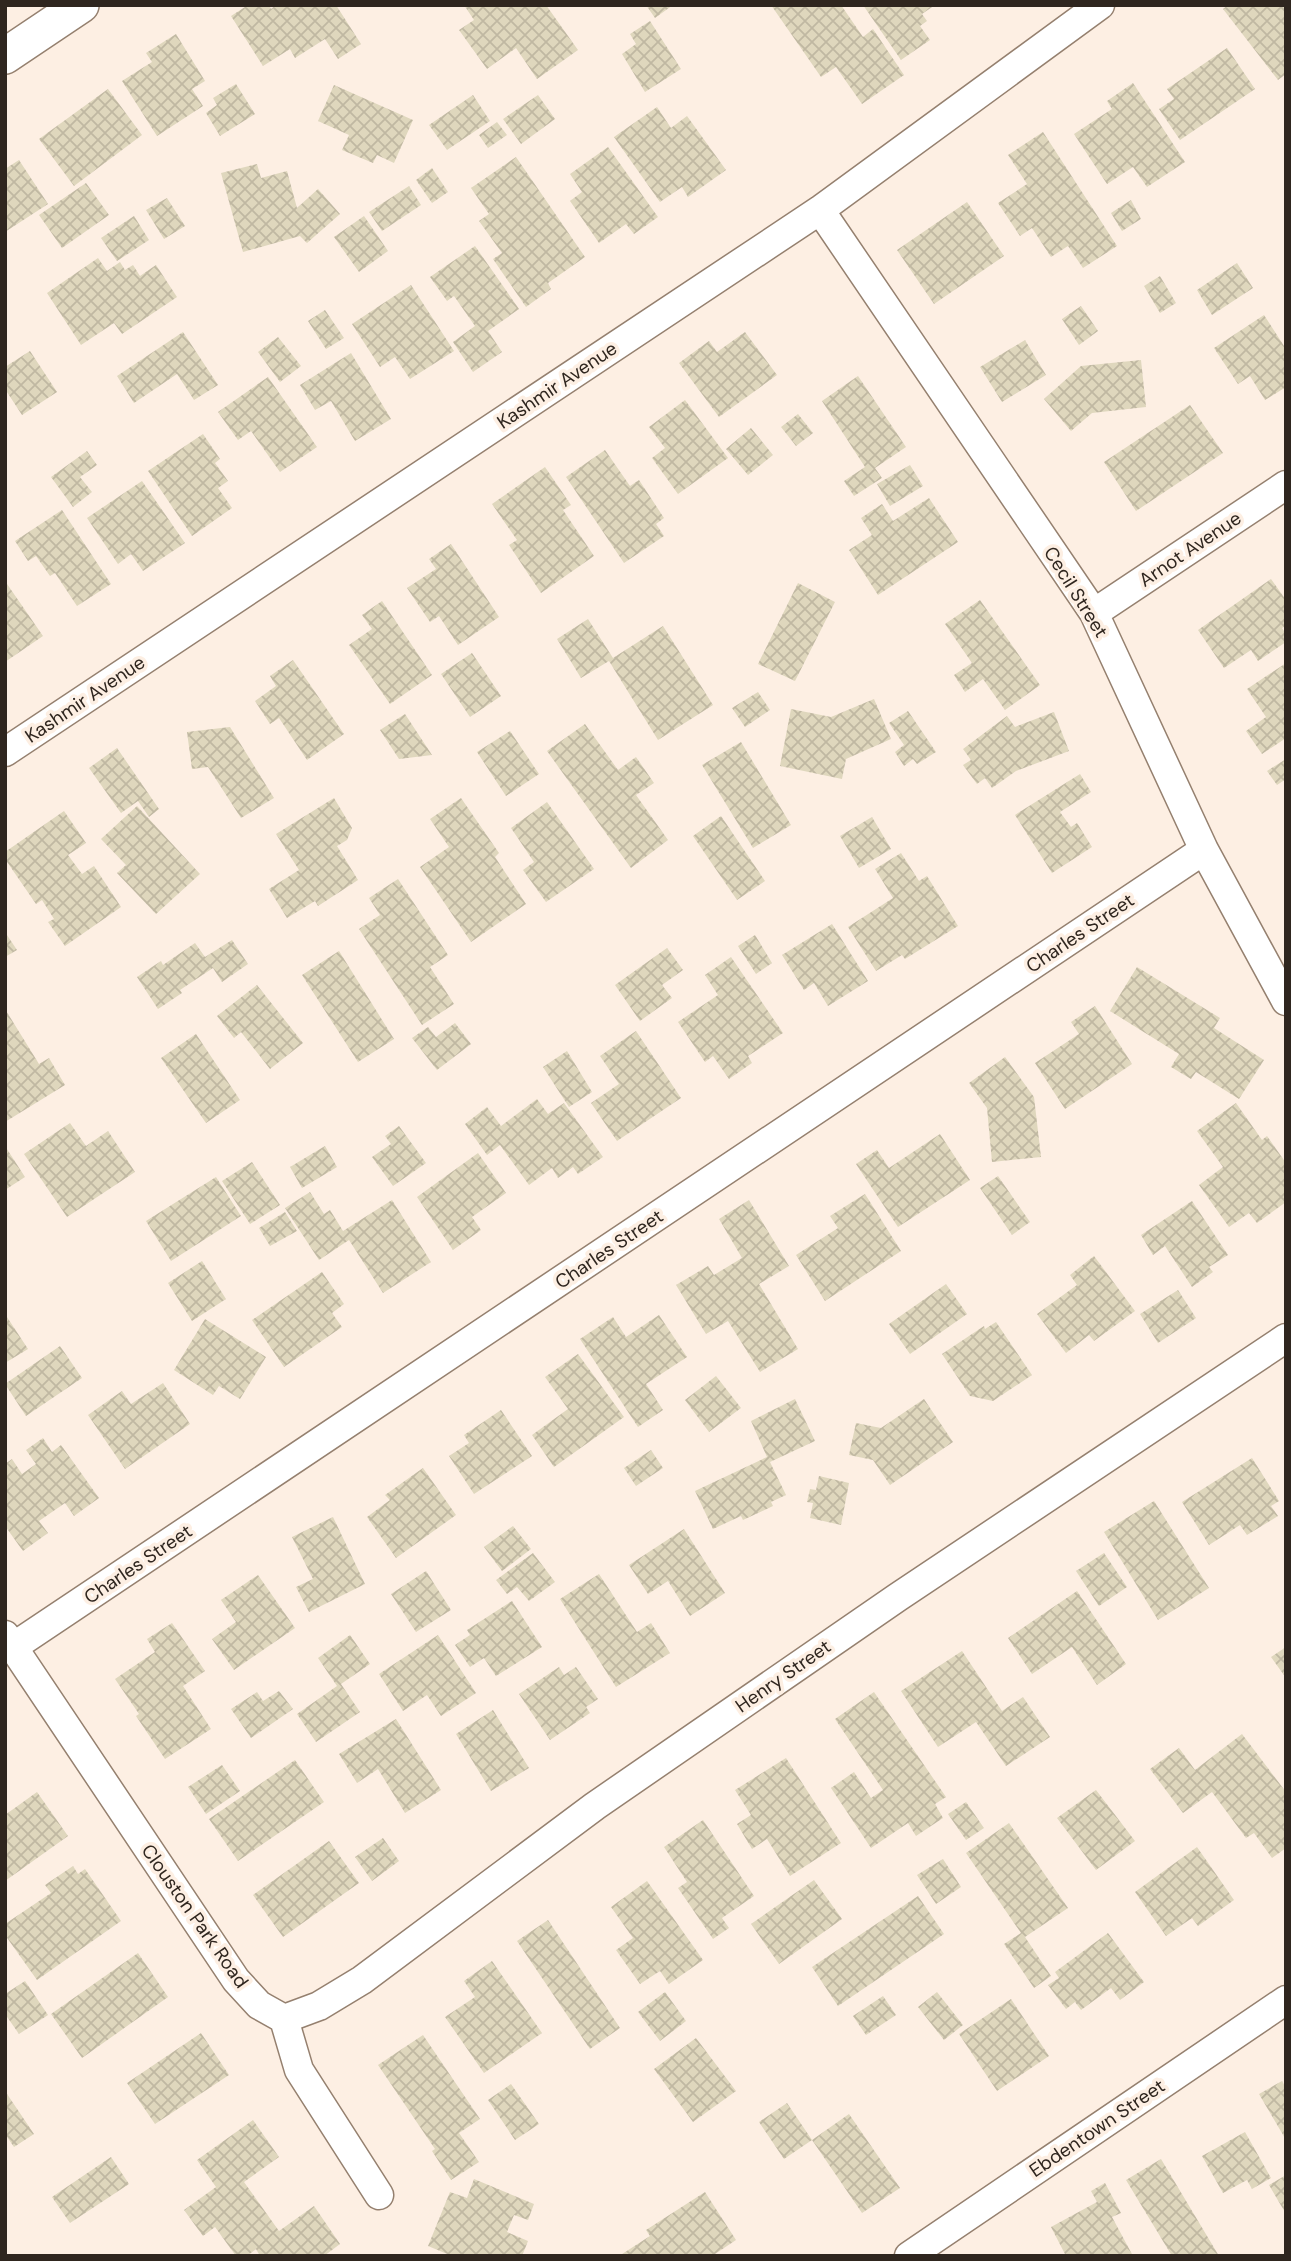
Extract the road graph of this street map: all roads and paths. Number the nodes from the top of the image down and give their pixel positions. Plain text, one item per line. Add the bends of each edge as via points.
1 (82, 5) edge
2 (1100, 5) edge
3 (5, 56) edge
4 (820, 210) junction
5 (1286, 485) edge
6 (1094, 613) junction
7 (5, 752) edge
8 (1204, 850) junction
9 (1286, 1001) edge
10 (1286, 1338) edge
11 (9, 1641) edge
12 (1286, 2000) edge
13 (285, 2019) junction
14 (379, 2195) dead end
15 (909, 2256) edge

1 - 3 street
2 - 4 street, Kashmir Avenue
4 - 6 street, Cecil Street
4 - 7 street, Kashmir Avenue
5 - 6 street, Arnot Avenue
6 - 8 street, Cecil Street
8 - 9 street, Cecil Street
8 - 11 street, Charles Street
10 - 13 street, Henry Street via 595,1806 362,1980 319,2006
11 - 13 street, Clouston Park Road via 236,1980 259,2005
12 - 15 street, Ebdentown Street
13 - 14 street via 299,2070

